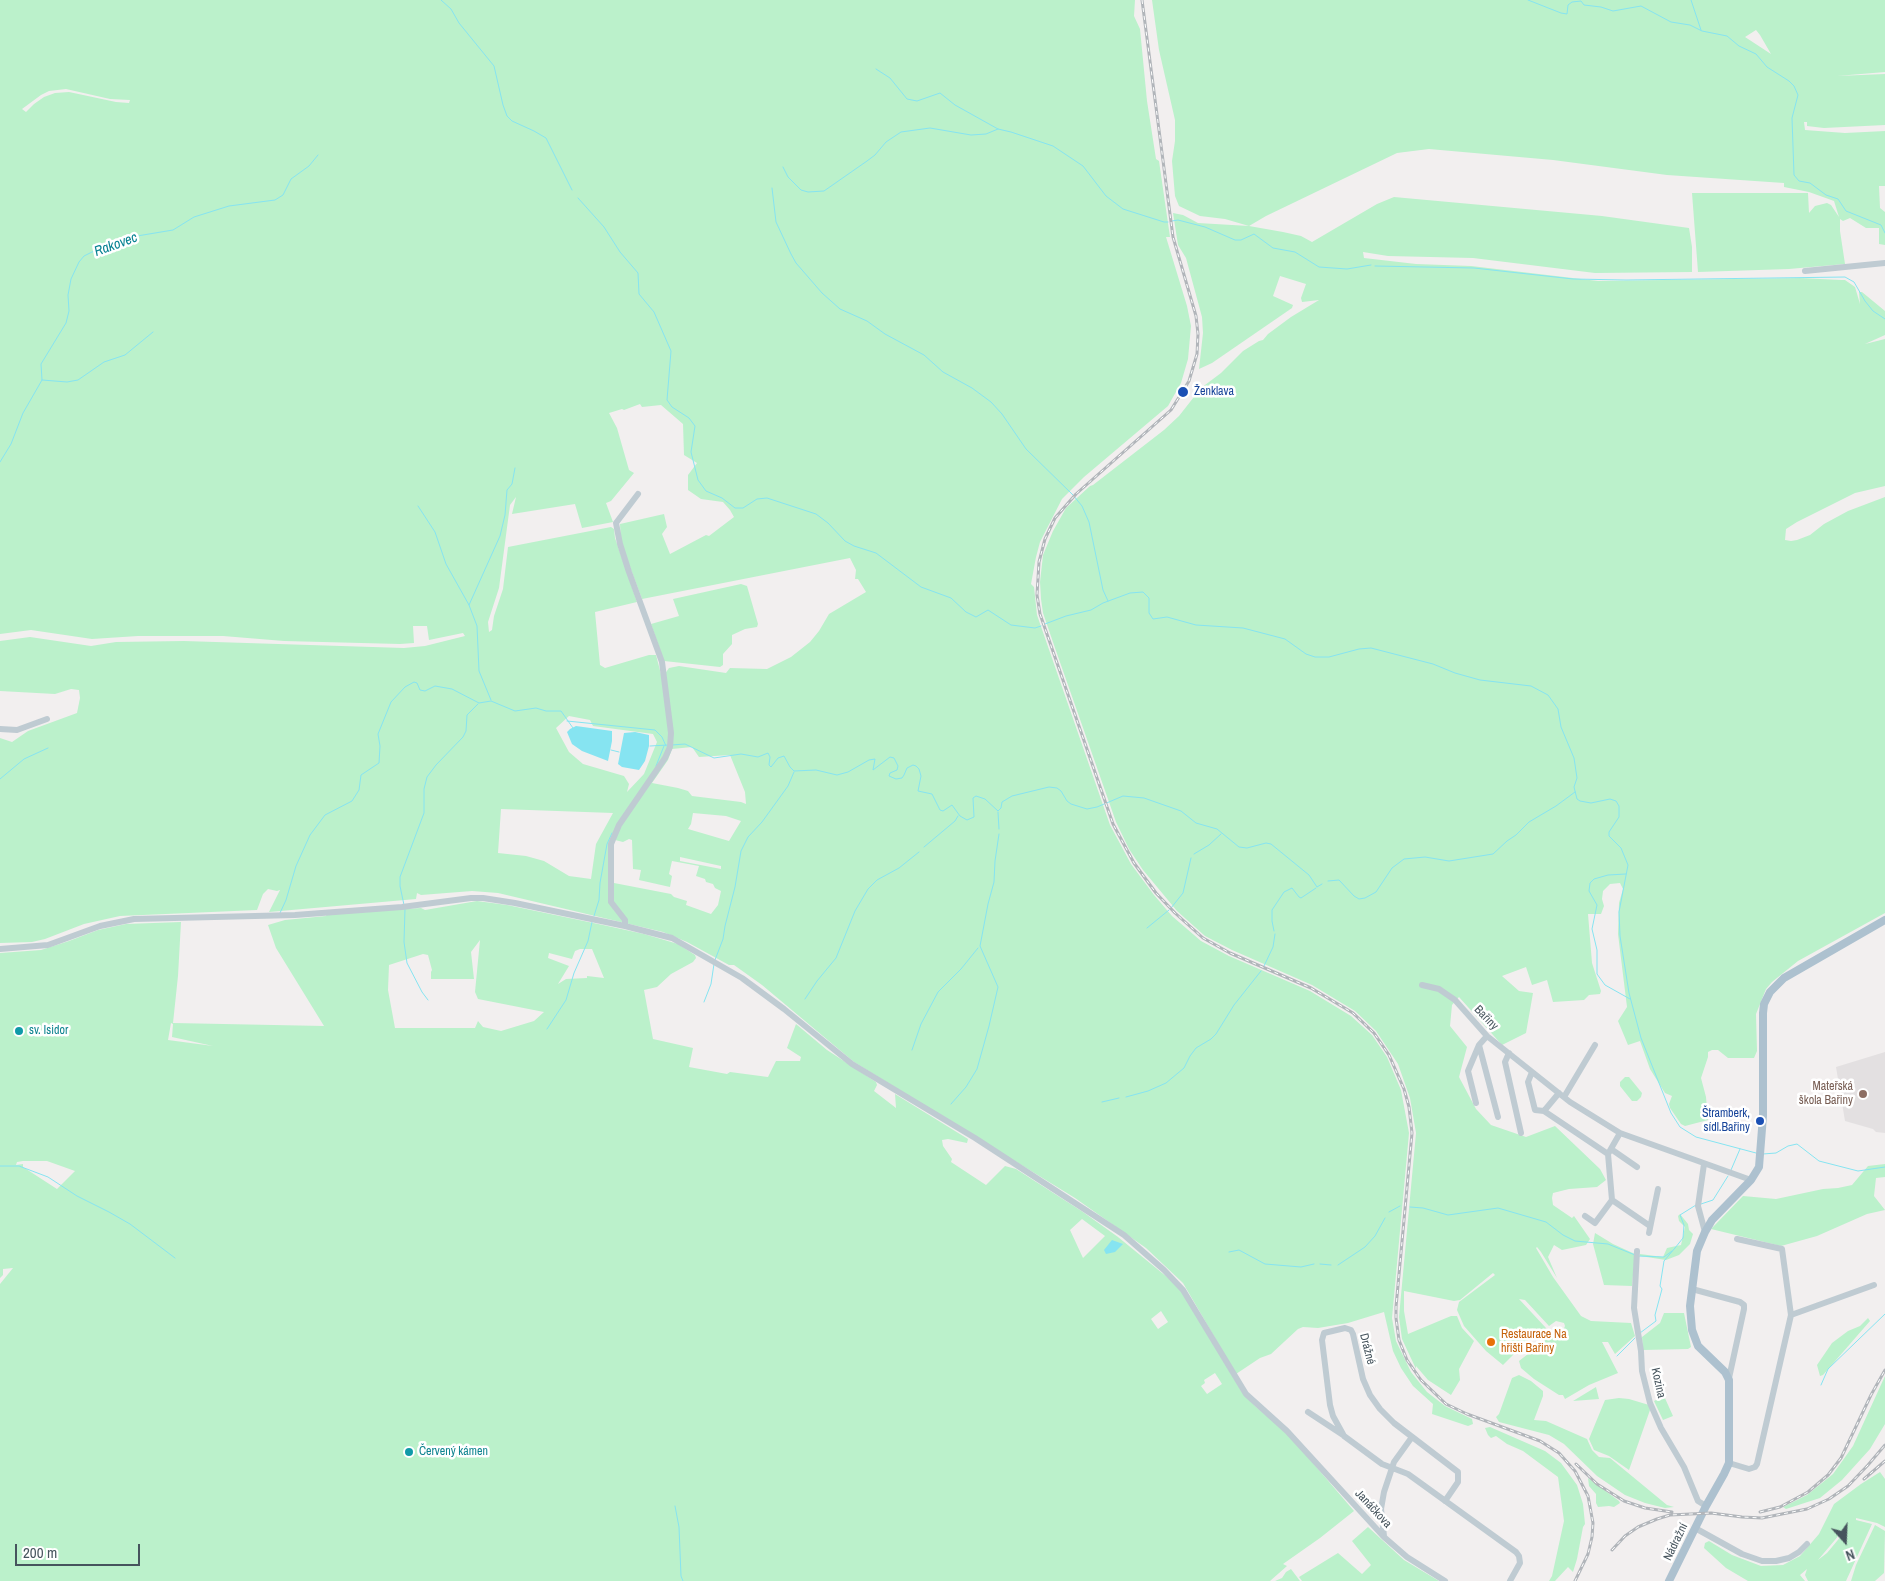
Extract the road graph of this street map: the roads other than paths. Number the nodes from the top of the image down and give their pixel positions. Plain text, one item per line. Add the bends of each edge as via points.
1 (1885, 263) edge
2 (1805, 271) dead end
3 (638, 494) dead end
4 (47, 719) dead end
5 (0, 729) edge
6 (1885, 920) edge
7 (625, 926) junction
8 (0, 949) edge
9 (1422, 985) dead end
10 (1487, 1036) junction
11 (1479, 1045) junction
12 (1595, 1045) dead end
13 (1509, 1053) junction
14 (1532, 1072) junction
15 (1561, 1095) junction
16 (1476, 1103) dead end
17 (1544, 1111) junction
18 (1498, 1117) dead end
19 (1520, 1133) dead end
20 (1620, 1133) junction
21 (1609, 1151) junction
22 (1704, 1164) junction
23 (1637, 1167) dead end
24 (1751, 1180) junction
25 (1658, 1190) dead end
26 (1612, 1200) junction
27 (1585, 1216) dead end
28 (1650, 1226) junction
29 (1704, 1232) junction
30 (1649, 1234) dead end
31 (1737, 1239) dead end
32 (1637, 1251) dead end
33 (1874, 1285) dead end
34 (1692, 1289) junction
35 (1791, 1315) junction
36 (1729, 1378) junction
37 (1308, 1412) dead end
38 (1333, 1416) junction
39 (1326, 1424) junction
40 (1344, 1436) junction
41 (1412, 1437) junction
42 (1729, 1463) junction
43 (1393, 1467) junction
44 (1445, 1501) junction
45 (1704, 1510) junction
46 (1695, 1528) junction
47 (1384, 1537) junction
48 (1807, 1544) dead end
49 (1445, 1581) edge
50 (1510, 1581) edge
51 (1669, 1581) edge

1 - 2 street
3 - 7 street via 616,523 628,572 662,662 671,733 670,748 665,758 619,825 610,844 611,902 625,920
4 - 5 street via 17,730
6 - 24 main road via 1790,974 1768,995 1763,1013 1761,1154 1758,1171
7 - 8 street, Janáčkova via 506,901 471,898 295,915 134,919 100,926 48,945
7 - 47 street, Janáčkova via 680,942 742,978 852,1064 997,1152 1124,1235 1183,1290 1242,1389 1279,1423
9 - 10 street, Bařiny via 1440,989 1455,1000
10 - 11 street
10 - 13 street, Bařiny
11 - 16 street via 1468,1071
11 - 18 street
12 - 15 street
13 - 14 street, Bařiny
13 - 19 street via 1505,1062
14 - 15 street, Bařiny
14 - 17 street via 1528,1082 1535,1110
15 - 17 street
15 - 20 street, Bařiny
17 - 21 street
20 - 21 street
20 - 22 street, Bařiny
21 - 23 street
21 - 26 street
22 - 24 street, Bařiny
22 - 29 street via 1698,1206
24 - 29 main road
25 - 28 street
26 - 27 street via 1596,1223
26 - 28 street
28 - 30 street
29 - 34 main road via 1697,1251
31 - 35 street via 1782,1249
32 - 45 street, Kozina via 1634,1308 1642,1371 1650,1402
33 - 35 street
34 - 36 main road via 1691,1319 1695,1340
34 - 36 street via 1744,1305
35 - 42 street via 1757,1464 1749,1469
36 - 42 main road
37 - 39 street, Drážné
38 - 39 street
38 - 40 street, Drážné
38 - 41 street, Drážné via 1322,1340 1324,1333 1347,1328 1353,1334 1363,1380 1370,1394 1385,1415
39 - 40 street, Drážné
40 - 43 street, Drážné via 1382,1464
41 - 43 street
41 - 44 street, Drážné via 1458,1472 1458,1482
42 - 45 main road
43 - 44 street, Drážné
43 - 47 street via 1382,1500
44 - 50 street, Drážné via 1518,1554 1520,1563
45 - 46 main road, Nádražní
46 - 48 street via 1742,1554 1762,1561 1789,1558
46 - 51 main road, Nádražní
47 - 49 street, Janáčkova via 1407,1557

